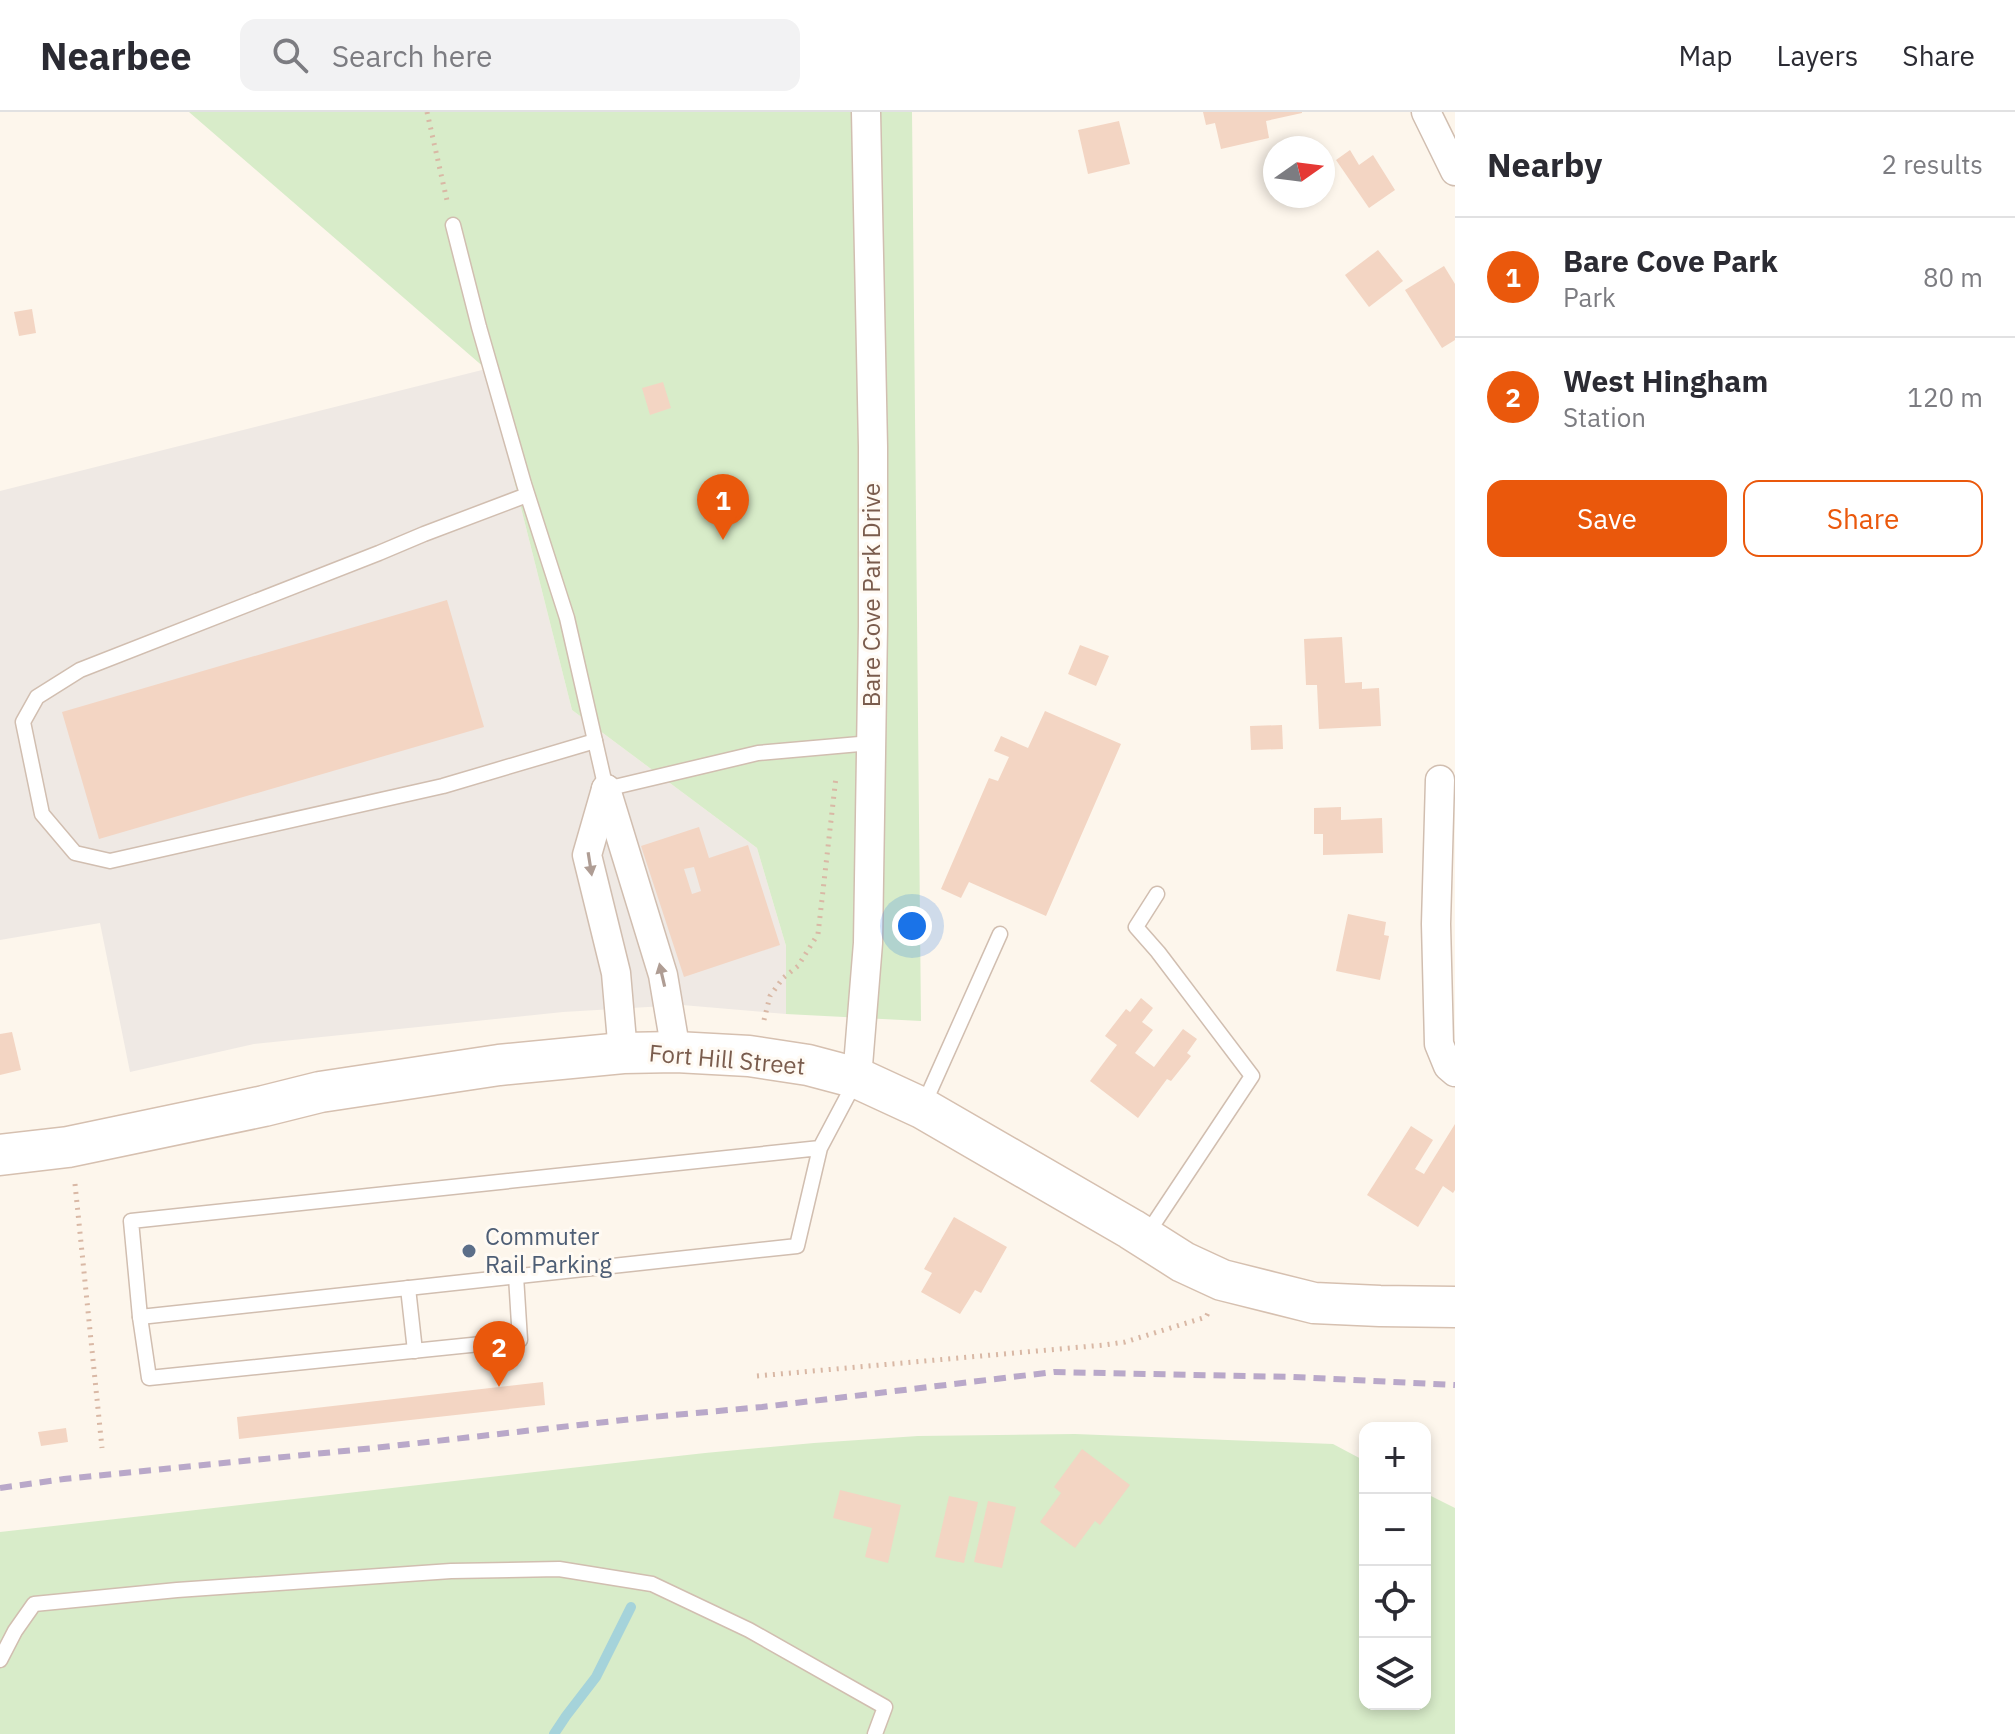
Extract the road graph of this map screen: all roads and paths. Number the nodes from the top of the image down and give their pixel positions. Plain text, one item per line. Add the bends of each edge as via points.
1 (427, 112) edge
2 (866, 112) edge
3 (1426, 112) edge
4 (1455, 171) edge
5 (453, 225) joint
6 (527, 495) junction
7 (595, 741) junction
8 (871, 743) junction
9 (840, 746) junction
10 (1440, 780) dead end
11 (606, 789) junction
12 (1157, 894) dead end
13 (1000, 934) dead end
14 (676, 1052) junction
15 (623, 1053) junction
16 (758, 1058) junction
17 (1455, 1072) edge
18 (857, 1078) junction
19 (922, 1108) junction
20 (68, 1147) junction
21 (820, 1148) junction
22 (0, 1155) edge
23 (1144, 1238) junction
24 (516, 1276) junction
25 (1222, 1280) junction
26 (408, 1288) junction
27 (1455, 1307) edge
28 (140, 1317) junction
29 (415, 1351) junction
30 (757, 1376) dead end
31 (102, 1448) dead end
32 (0, 1660) edge
33 (875, 1734) edge

1 - 5 path
2 - 8 street, Bare Cove Park Drive via 873,447
3 - 4 street
5 - 6 lane
6 - 7 lane via 567,618
6 - 7 lane via 80,670 37,697 23,722 42,814 75,853 110,861 443,786
7 - 11 lane
8 - 9 lane
8 - 18 street, Bare Cove Park Drive via 868,943
9 - 11 lane via 758,753
9 - 16 path via 818,934 770,996
10 - 17 street via 1439,1044
14 -> 11 street via 663,975
11 -> 15 street via 587,855 616,973
12 - 23 lane via 1136,927 1252,1076
13 - 19 lane
14 - 15 main road, Fort Hill Street
14 - 16 main road, Fort Hill Street
15 - 20 main road, Fort Hill Street via 320,1092
16 - 18 main road, Fort Hill Street
18 - 19 main road, Fort Hill Street
18 - 21 lane
19 - 23 main road, Fort Hill Street
20 - 22 main road, Fort Hill Street
20 - 31 path via 78,1199
21 - 24 lane via 797,1246
21 - 28 lane via 131,1221
23 - 25 main road, Fort Hill Street
24 - 26 lane
24 - 29 lane via 520,1340
25 - 27 main road, Fort Hill Street via 1314,1303
25 - 30 path via 1206,1317 1125,1342
26 - 28 lane
26 - 29 lane
28 - 29 lane via 149,1378
32 - 33 lane via 34,1604 451,1571 559,1569 652,1584 749,1630 885,1707

